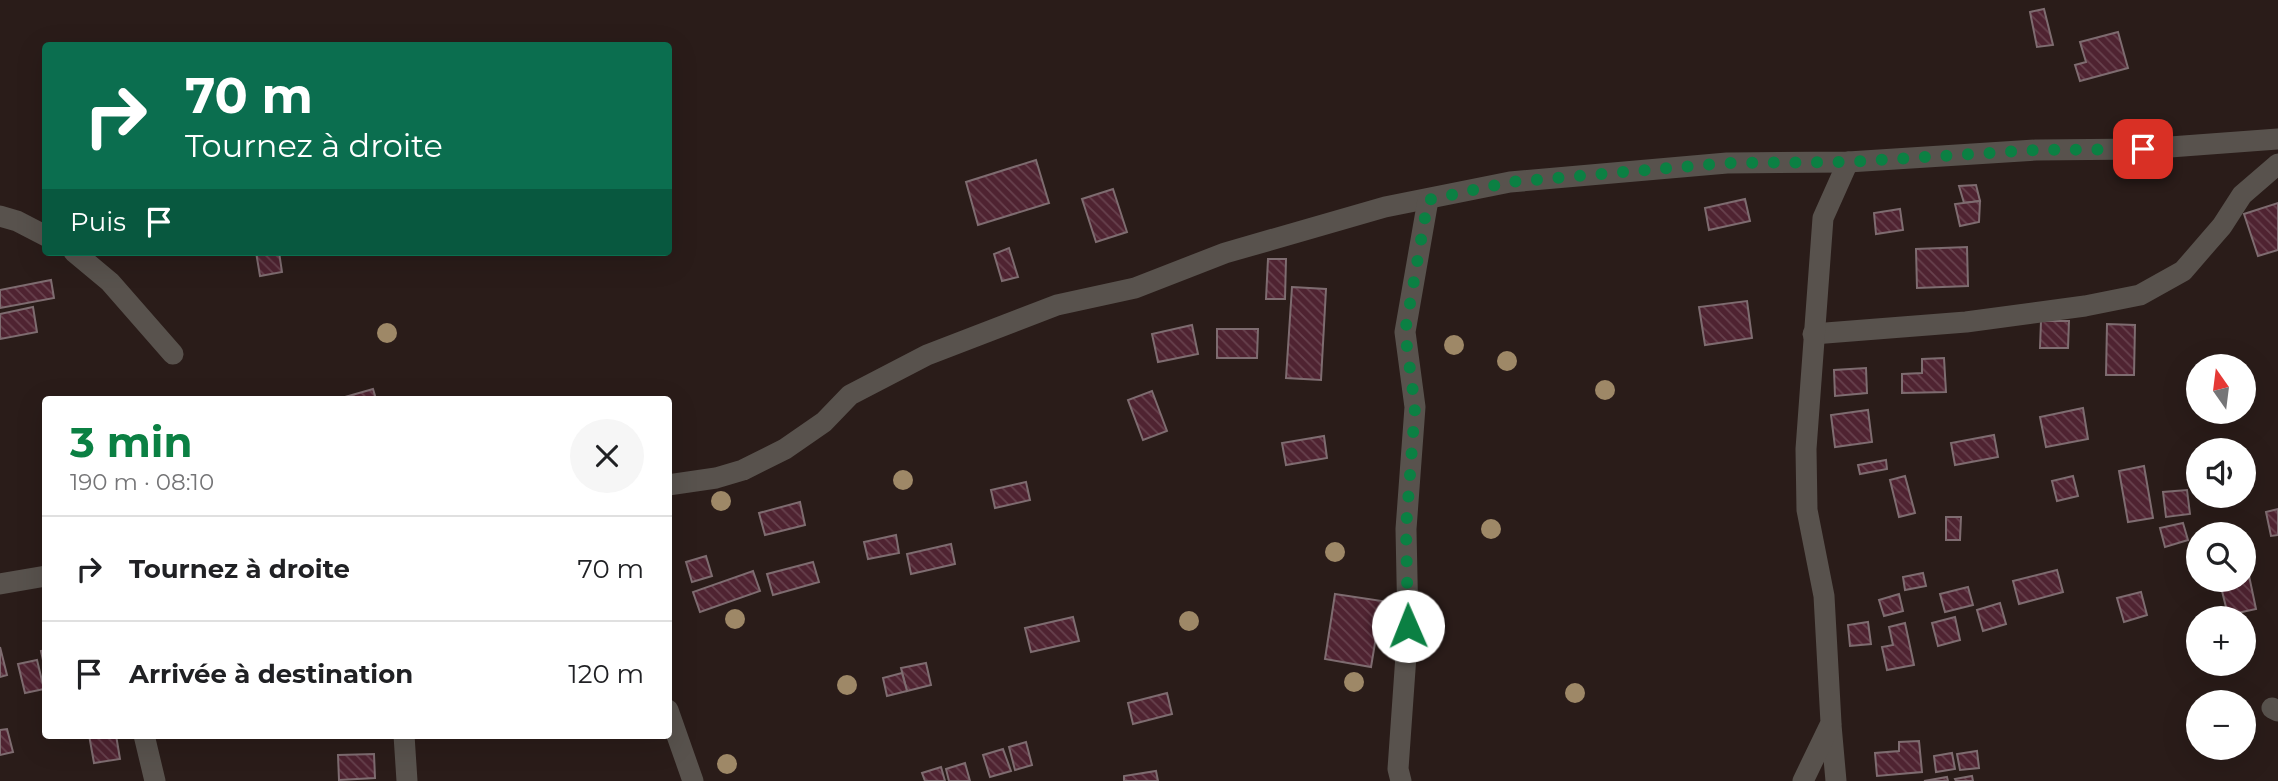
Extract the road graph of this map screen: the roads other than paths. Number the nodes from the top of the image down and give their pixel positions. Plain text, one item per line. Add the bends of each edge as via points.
1 (2278, 139) edge
2 (1848, 162) junction
3 (2278, 164) edge
4 (1428, 200) junction
5 (0, 216) edge
6 (42, 234) edge
7 (79, 256) edge
8 (1813, 334) junction
9 (173, 354) dead end
10 (672, 484) edge
11 (42, 577) edge
12 (0, 584) edge
13 (672, 721) edge
14 (1831, 723) junction
15 (145, 739) edge
16 (404, 739) edge
17 (155, 781) edge
18 (407, 781) edge
19 (693, 781) edge
20 (1401, 781) edge
21 (1804, 781) edge
22 (1836, 781) edge

1 - 2 street
2 - 4 street via 1727,163 1510,182
2 - 8 street via 1823,218
3 - 8 street via 2242,195 2183,271 2140,295 1966,322
4 - 10 street via 1349,216 1225,253 1135,288 1057,305 927,355 869,385 850,395 815,429 743,470
4 - 20 street via 1405,332 1415,407 1406,529 1408,626 1398,769
5 - 6 street
7 - 9 street via 110,282
8 - 14 street via 1807,510 1824,596
11 - 12 street
13 - 19 street
14 - 21 street
14 - 22 street
15 - 17 street
16 - 18 street

